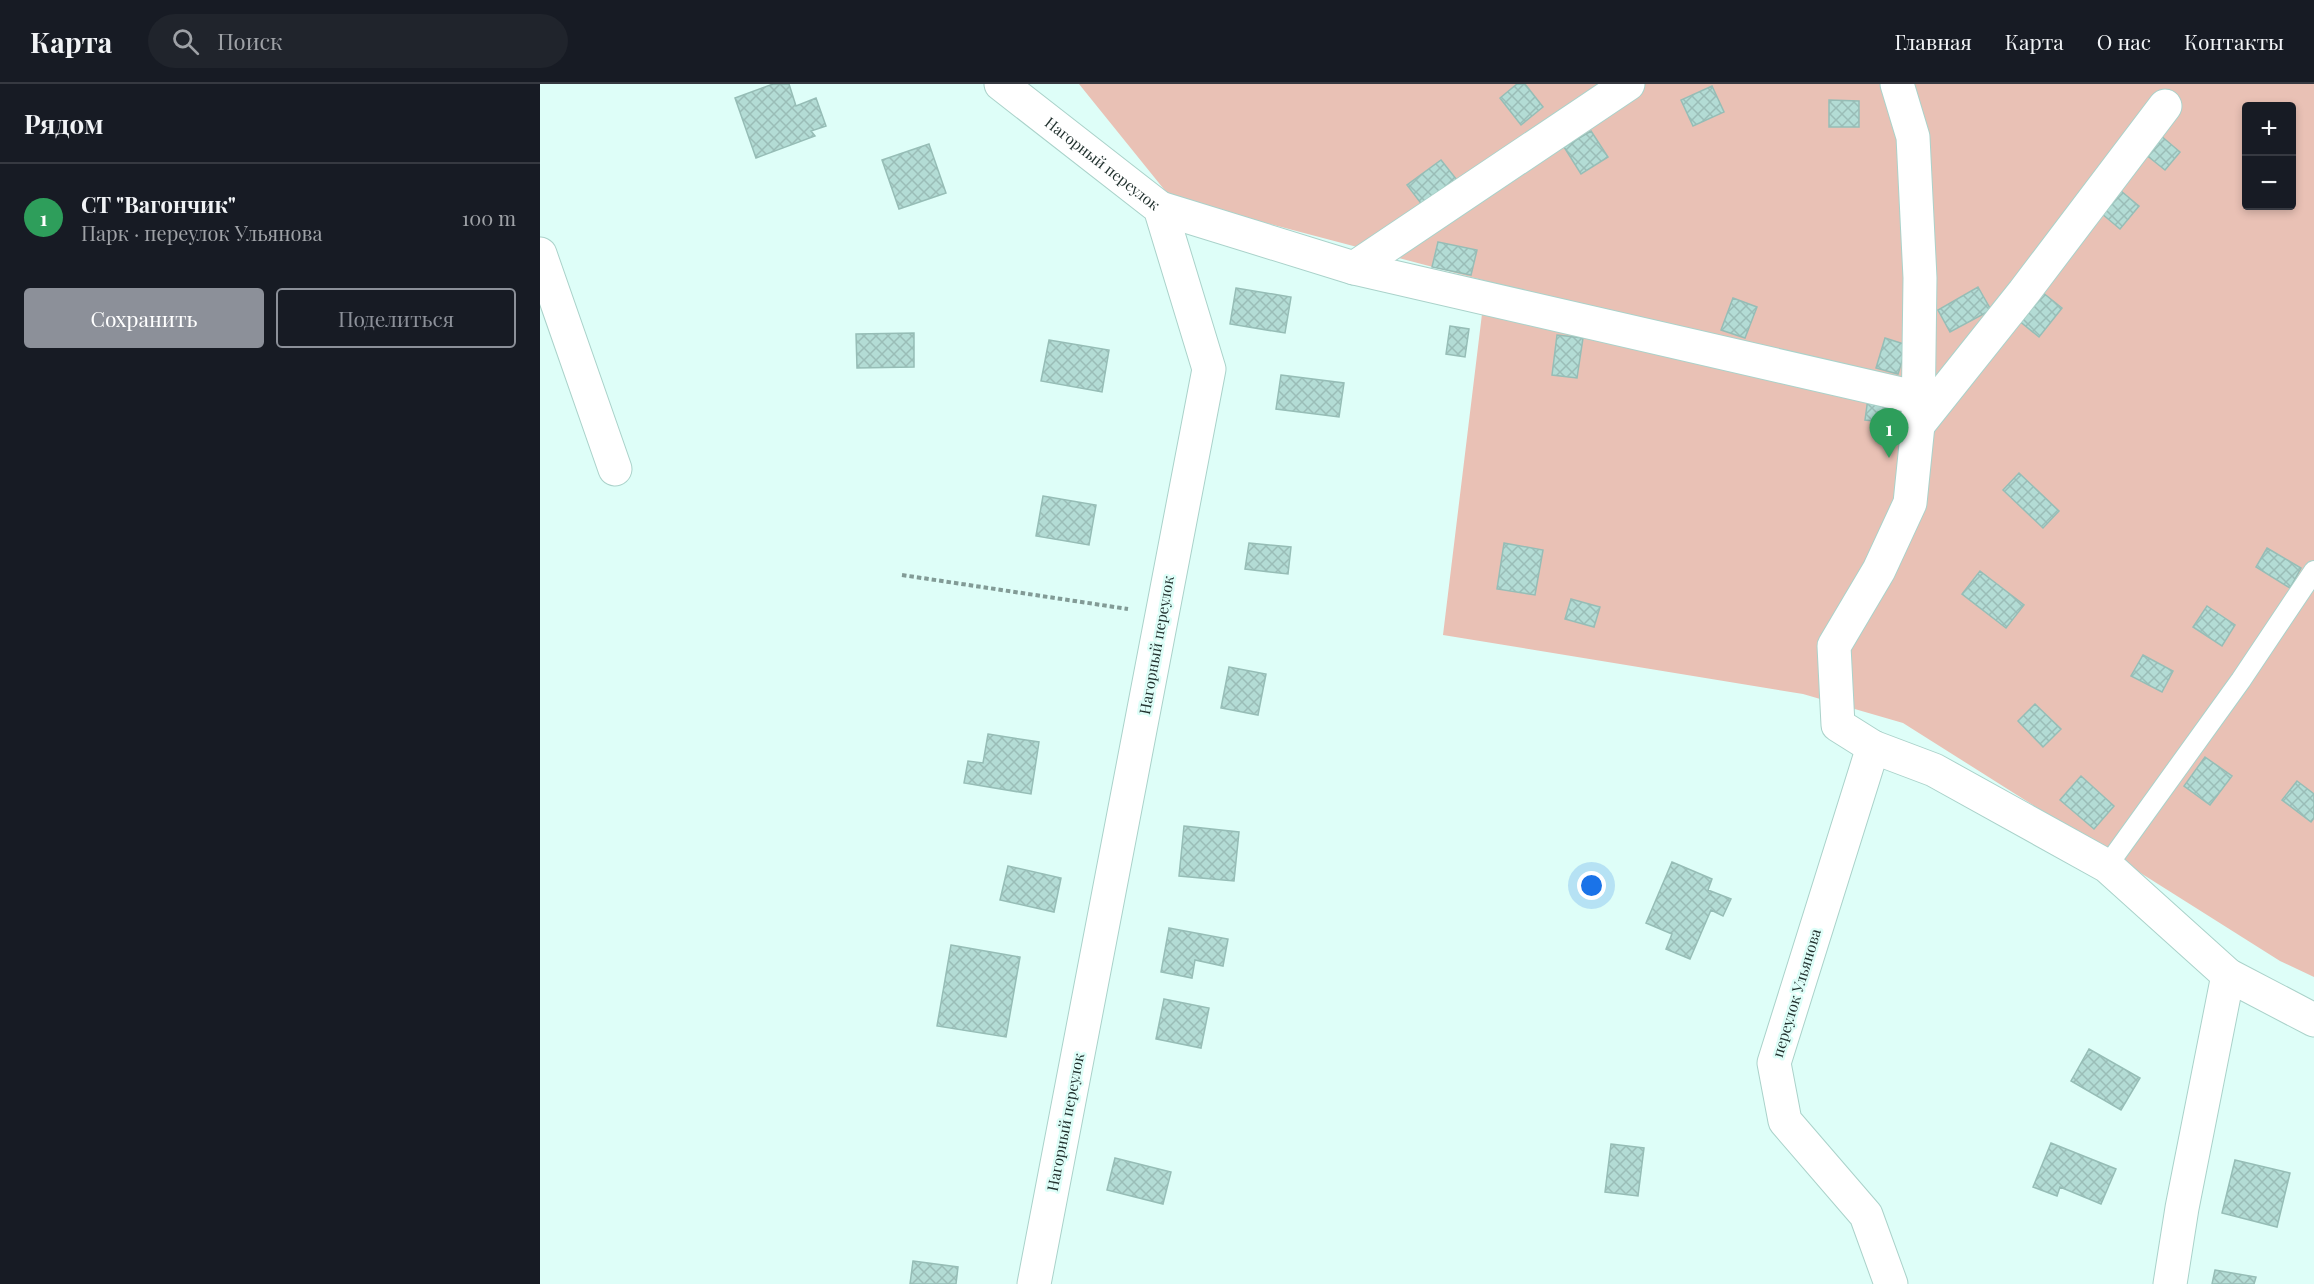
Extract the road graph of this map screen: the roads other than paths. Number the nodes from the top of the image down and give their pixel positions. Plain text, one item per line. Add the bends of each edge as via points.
1 (1628, 84) edge
2 (1897, 84) edge
3 (1009, 86) edge
4 (2165, 106) dead end
5 (1160, 208) junction
6 (540, 254) edge
7 (1354, 268) junction
8 (1918, 412) junction
9 (615, 470) dead end
10 (2314, 571) edge
11 (1872, 747) junction
12 (2107, 866) junction
13 (2228, 975) junction
14 (2314, 1020) edge
15 (1034, 1284) edge
16 (1891, 1284) edge
17 (2170, 1284) edge

1 - 7 street
2 - 8 street via 1913,137 1920,278
3 - 5 street, Нагорный переулок
4 - 8 street via 2024,292
5 - 7 street
5 - 15 street, Нагорный переулок via 1209,369
6 - 9 street
7 - 8 street
8 - 11 street via 1910,503 1880,570 1834,646 1838,725
10 - 12 lane
11 - 12 street via 1934,770
11 - 16 street, переулок Ульянова via 1774,1063 1785,1120 1866,1215
12 - 13 street
13 - 14 street
13 - 17 street

